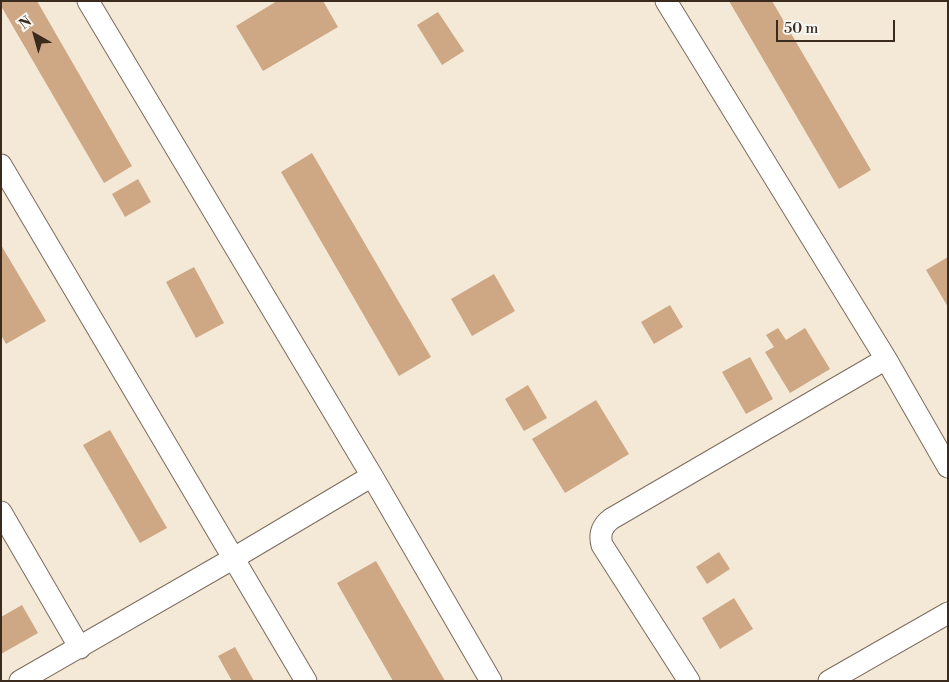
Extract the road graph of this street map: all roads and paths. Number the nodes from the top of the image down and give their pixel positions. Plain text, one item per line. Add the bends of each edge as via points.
1 (88, 1) edge
2 (666, 1) edge
3 (1, 165) edge
4 (886, 359) junction
5 (948, 466) edge
6 (372, 476) junction
7 (1, 512) edge
8 (234, 558) junction
9 (948, 613) edge
10 (80, 648) junction
11 (20, 681) edge
12 (306, 681) edge
13 (491, 681) edge
14 (689, 681) edge
15 (829, 681) edge

1 - 6 street
2 - 4 street
3 - 8 street
4 - 5 street
4 - 14 street via 605,524 601,530 602,545
6 - 8 street
6 - 13 street
7 - 10 street
8 - 10 street
8 - 12 street
9 - 15 street
10 - 11 street

